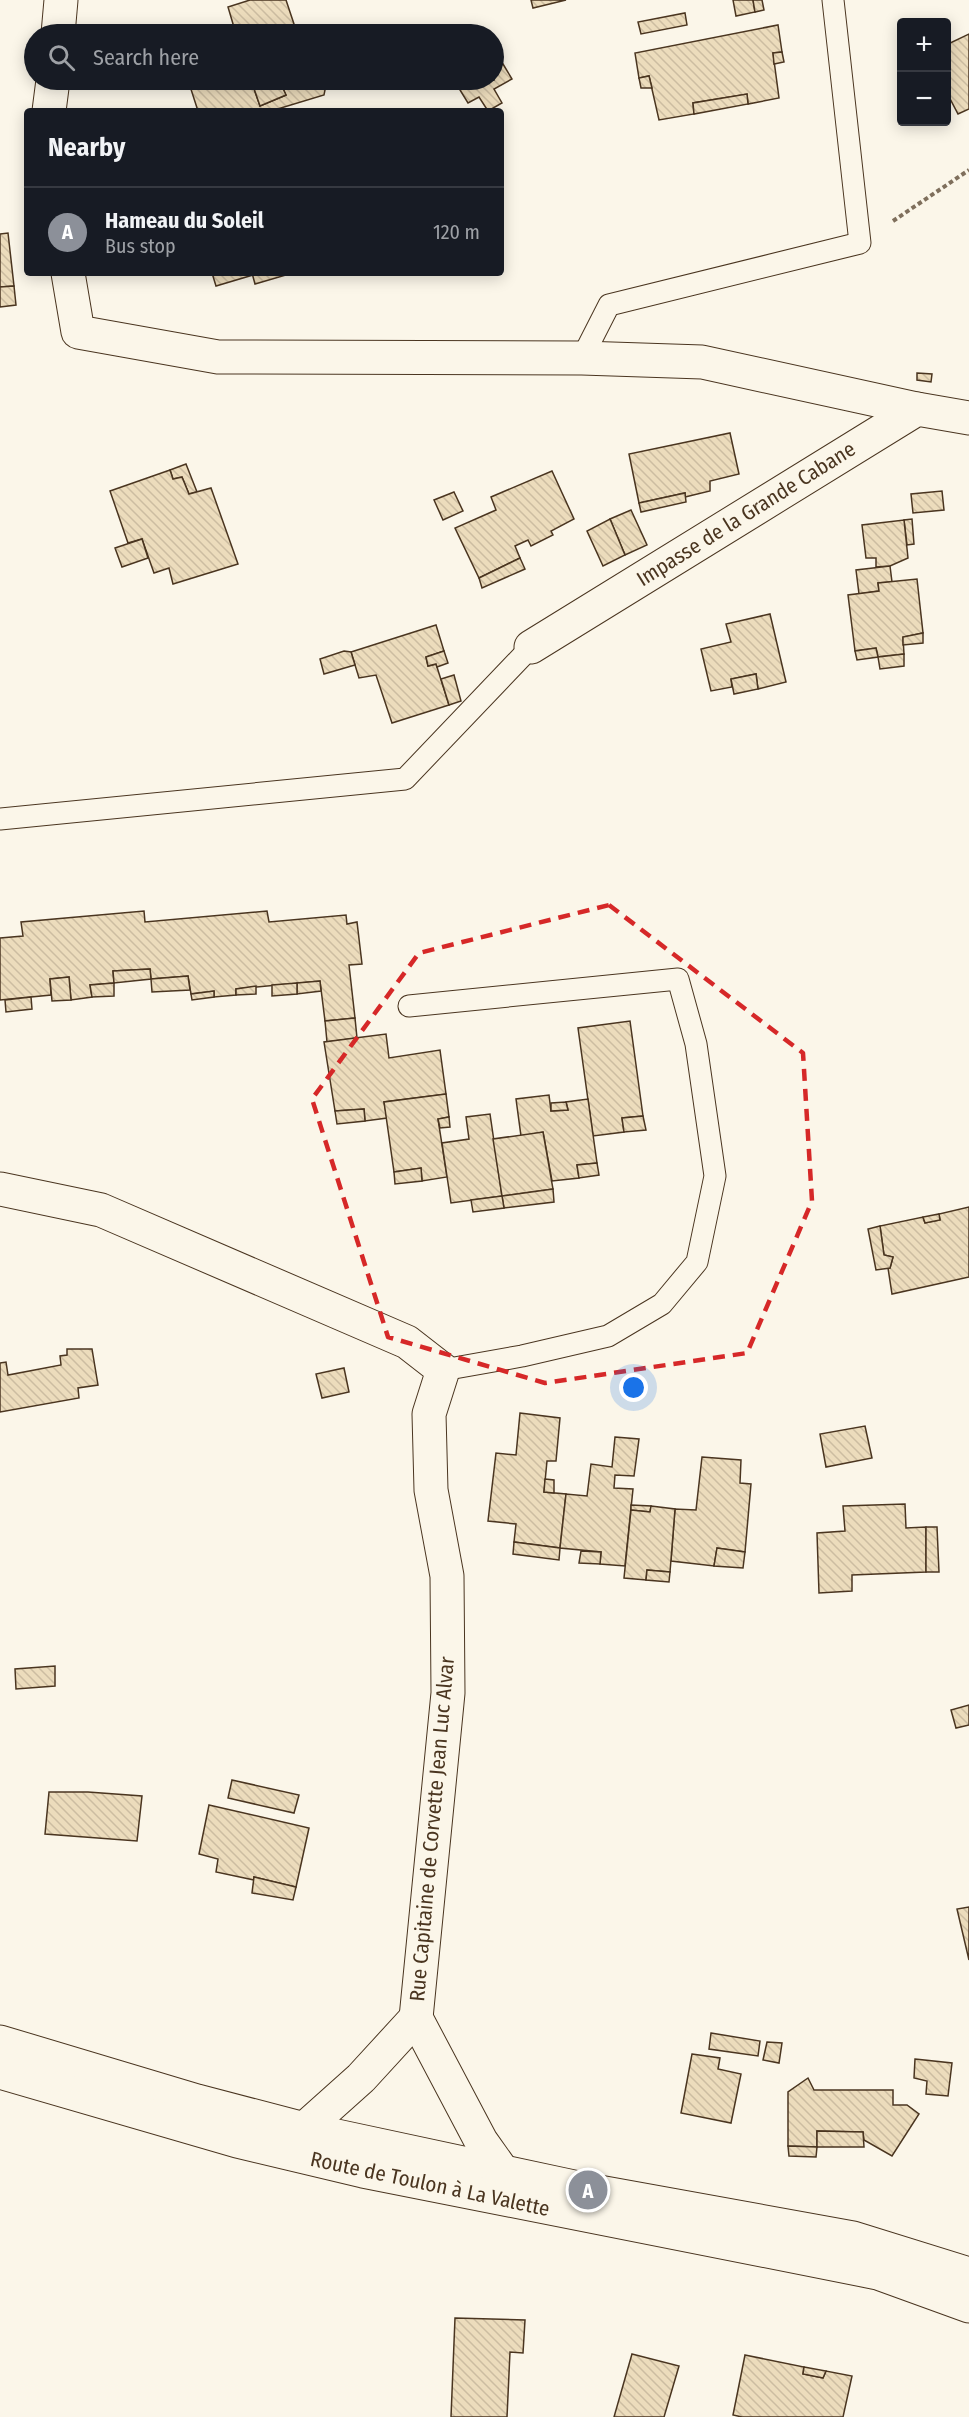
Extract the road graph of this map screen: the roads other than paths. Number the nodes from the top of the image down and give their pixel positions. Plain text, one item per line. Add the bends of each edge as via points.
1 (61, 0) edge
2 (833, 0) edge
3 (59, 24) edge
4 (52, 90) edge
5 (49, 108) edge
6 (69, 276) edge
7 (582, 358) junction
8 (917, 409) junction
9 (969, 418) edge
10 (531, 647) joint
11 (0, 819) edge
12 (409, 1006) dead end
13 (0, 1189) edge
14 (443, 1370) junction
15 (416, 2018) junction
16 (0, 2042) edge
17 (0, 2072) edge
18 (304, 2129) junction
19 (503, 2172) junction
20 (969, 2274) edge
21 (969, 2306) edge

1 - 3 street
2 - 7 lane via 860,243 609,304
4 - 5 street
6 - 7 street via 78,332 218,357
7 - 8 street via 702,362
8 - 9 street
8 - 10 street, Impasse de la Grande Cabane
10 - 11 lane via 405,779
12 - 14 lane via 678,979 696,1044 715,1176 697,1262 662,1304 608,1336
13 - 14 street via 101,1210 407,1342
14 - 15 street, Rue Capitaine de Corvette Jean Luc Alvar via 429,1414 431,1490 447,1576 448,1693
15 - 18 street via 362,2078
15 - 19 street via 481,2141
16 - 18 street, Route de Toulon à La Valette
17 - 21 street, Route de Toulon à La Valette via 237,2141 352,2169 878,2273
18 - 19 street, Route de Toulon à La Valette
19 - 20 street, Route de Toulon à La Valette via 853,2238

